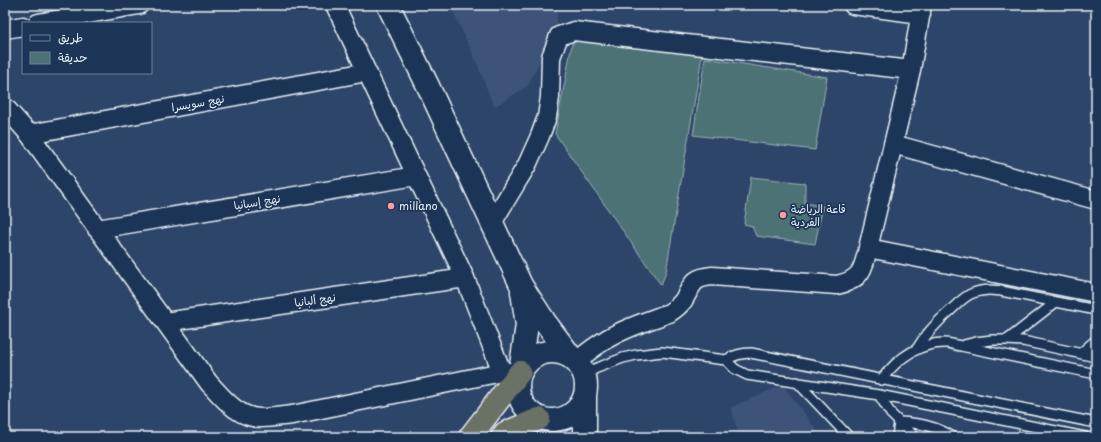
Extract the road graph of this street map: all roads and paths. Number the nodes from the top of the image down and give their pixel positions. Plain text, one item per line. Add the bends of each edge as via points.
1 (138, 5) edge
2 (335, 5) edge
3 (388, 5) edge
4 (853, 5) edge
5 (922, 10) edge
6 (44, 22) edge
7 (22, 26) edge
8 (5, 29) edge
9 (911, 70) junction
10 (367, 72) junction
11 (5, 107) edge
12 (29, 134) junction
13 (893, 144) junction
14 (416, 176) junction
15 (1096, 200) edge
16 (492, 223) junction
17 (97, 229) junction
18 (868, 248) junction
19 (465, 278) junction
20 (521, 285) junction
21 (1096, 293) edge
22 (1056, 302) junction
23 (1096, 310) edge
24 (165, 322) junction
25 (1007, 340) junction
26 (1096, 340) edge
27 (961, 346) junction
28 (916, 350) junction
29 (1080, 353) junction
30 (1096, 356) edge
31 (726, 360) junction
32 (577, 364) junction
33 (511, 372) junction
34 (1096, 374) edge
35 (880, 380) junction
36 (797, 382) junction
37 (919, 388) junction
38 (879, 395) junction
39 (585, 397) junction
40 (916, 402) junction
41 (539, 419) junction
42 (899, 422) junction
43 (1096, 423) edge
44 (470, 437) edge
45 (502, 437) edge
46 (553, 437) edge
47 (584, 437) edge
48 (849, 437) edge
49 (897, 437) edge
50 (915, 437) edge
51 (953, 437) edge
52 (1085, 437) edge

1 - 6 street
2 - 10 street
3 - 16 main road
4 - 5 street
5 - 9 street
7 - 8 street
9 - 13 street
9 - 16 street via 574,31 559,36 551,57 550,96 540,136 527,165
10 - 12 street, نهج سويسرا
10 - 14 street
11 - 12 street
12 - 17 street
13 - 15 street
13 - 18 street
14 - 17 street, نهج إسبانيا
14 - 19 street
16 - 20 main road
17 - 24 street
18 - 21 street
18 - 32 street via 861,271 855,278 837,286 712,276 696,280 674,310 614,335 594,347
19 - 24 street, نهج ألبانيا
19 - 33 street
20 - 32 main road
20 - 33 main road via 527,325
22 - 23 lane
22 - 25 lane
22 - 28 lane via 991,290 972,293 935,324
24 - 33 street via 209,383 231,406 247,416 261,418 292,414
25 - 27 lane via 976,342
25 - 29 lane
26 - 29 lane
27 - 28 lane via 945,343
27 - 34 lane
28 - 35 lane via 902,357
29 - 30 lane
31 - 32 lane via 675,353 649,353
31 - 35 lane via 738,354 751,353
31 - 36 lane via 735,369 747,375
32 - 33 main road via 563,354 543,353
32 - 39 main road via 586,381
33 - 41 main road via 517,382 522,404 529,413
33 - 44 highway
35 - 37 lane
36 - 38 lane
36 - 48 lane
37 - 40 lane
37 - 43 lane
38 - 40 lane
38 - 42 lane
39 - 41 main road via 580,407 561,420
39 - 47 main road
40 - 52 lane
41 - 45 highway via 505,433
41 - 46 main road
42 - 49 lane
42 - 50 lane
42 - 51 lane via 926,425 940,429

